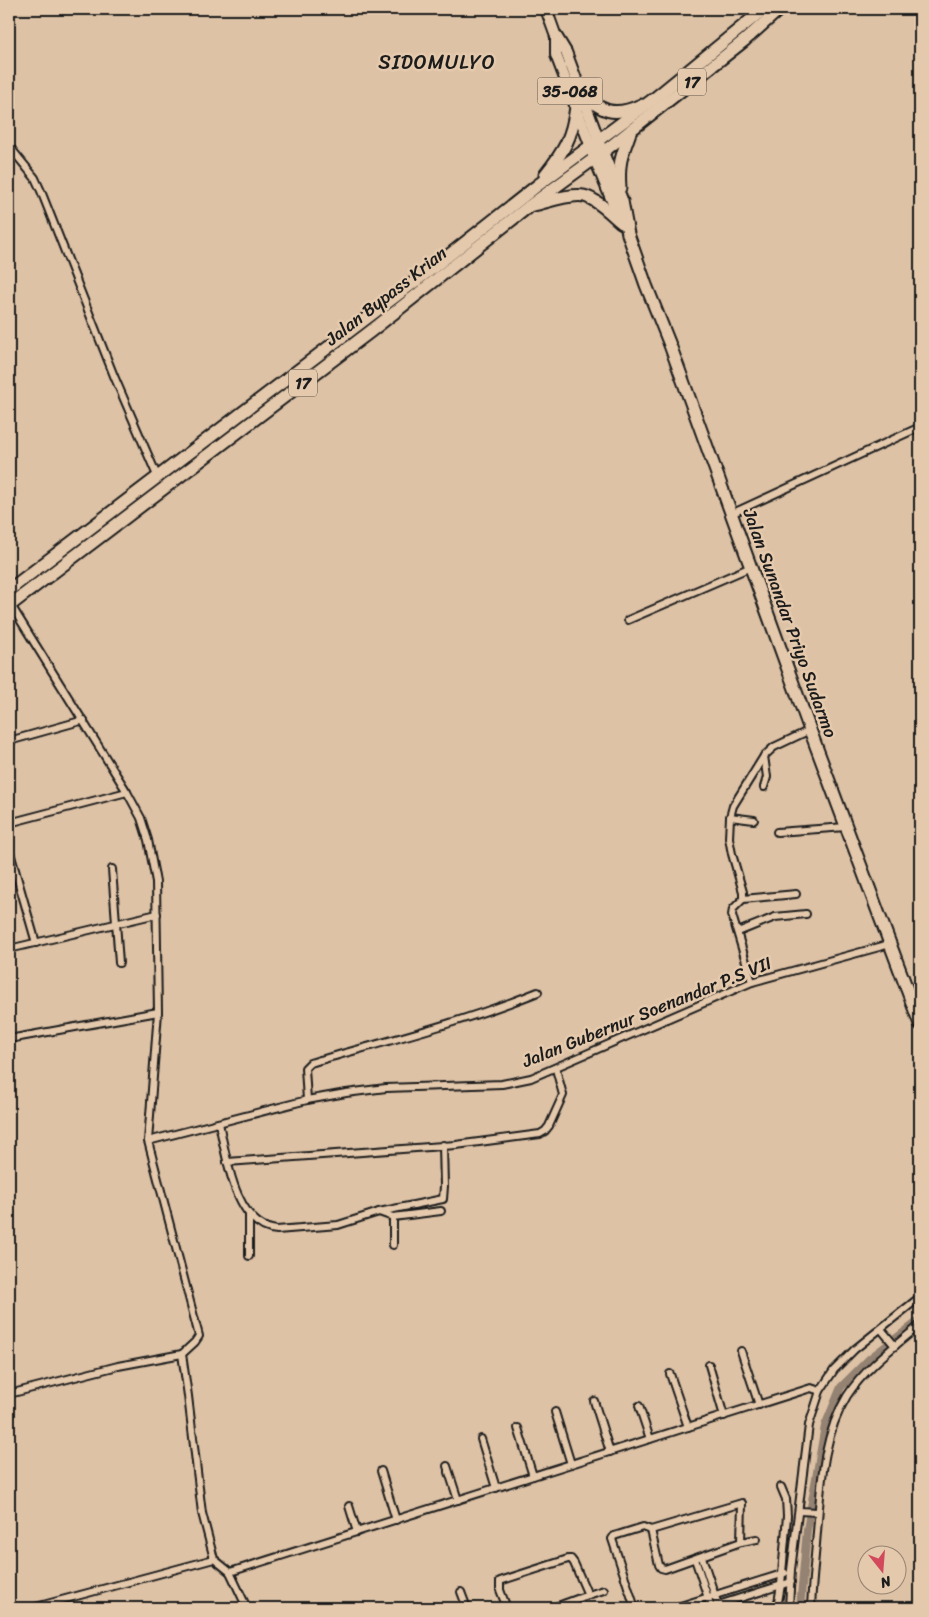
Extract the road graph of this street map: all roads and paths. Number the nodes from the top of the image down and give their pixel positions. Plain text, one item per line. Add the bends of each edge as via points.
1 (546, 9) edge
2 (764, 9) edge
3 (780, 9) edge
4 (555, 34) junction
5 (580, 92) junction
6 (655, 98) junction
7 (576, 107) junction
8 (631, 130) junction
9 (9, 146) edge
10 (597, 150) junction
11 (538, 185) junction
12 (622, 201) junction
13 (528, 207) junction
14 (622, 223) junction
15 (628, 234) junction
16 (920, 427) edge
17 (158, 478) junction
18 (731, 514) junction
19 (751, 567) junction
20 (9, 590) edge
21 (10, 604) edge
22 (628, 620) dead end
23 (84, 720) junction
24 (810, 730) junction
25 (9, 741) edge
26 (764, 756) junction
27 (764, 787) dead end
28 (127, 792) junction
29 (730, 817) junction
30 (754, 820) dead end
31 (9, 823) edge
32 (846, 827) junction
33 (778, 832) dead end
34 (9, 849) edge
35 (112, 869) dead end
36 (796, 894) dead end
37 (743, 899) junction
38 (157, 914) junction
39 (806, 914) dead end
40 (116, 924) junction
41 (738, 932) junction
42 (36, 943) junction
43 (890, 944) junction
44 (9, 949) edge
45 (119, 963) dead end
46 (752, 982) junction
47 (538, 992) dead end
48 (158, 1012) junction
49 (920, 1024) edge
50 (9, 1039) edge
51 (556, 1069) junction
52 (307, 1100) junction
53 (218, 1123) junction
54 (148, 1142) junction
55 (443, 1146) junction
56 (227, 1162) junction
57 (441, 1211) dead end
58 (379, 1212) junction
59 (393, 1217) junction
60 (250, 1219) junction
61 (393, 1245) dead end
62 (249, 1256) dead end
63 (920, 1297) edge
64 (920, 1324) edge
65 (882, 1331) junction
66 (894, 1344) junction
67 (741, 1351) dead end
68 (182, 1354) junction
69 (709, 1365) dead end
70 (670, 1374) dead end
71 (820, 1391) junction
72 (9, 1394) edge
73 (594, 1401) dead end
74 (759, 1404) junction
75 (640, 1406) dead end
76 (555, 1412) dead end
77 (724, 1416) junction
78 (688, 1427) junction
79 (518, 1428) dead end
80 (650, 1439) junction
81 (481, 1440) dead end
82 (610, 1452) junction
83 (571, 1464) junction
84 (447, 1466) dead end
85 (381, 1471) dead end
86 (533, 1476) junction
87 (781, 1487) dead end
88 (496, 1488) junction
89 (458, 1500) junction
90 (349, 1506) dead end
91 (800, 1511) junction
92 (816, 1512) junction
93 (396, 1520) junction
94 (651, 1530) junction
95 (357, 1532) junction
96 (757, 1539) dead end
97 (741, 1542) junction
98 (698, 1558) junction
99 (214, 1559) junction
100 (792, 1570) junction
101 (230, 1572) junction
102 (782, 1574) junction
103 (791, 1582) junction
104 (781, 1585) junction
105 (604, 1590) dead end
106 (461, 1592) dead end
107 (588, 1595) junction
108 (711, 1596) junction
109 (714, 1607) edge
110 (32, 1608) edge
111 (247, 1608) edge
112 (467, 1608) edge
113 (507, 1608) edge
114 (554, 1608) edge
115 (635, 1608) edge
116 (674, 1608) edge
117 (777, 1608) edge
118 (789, 1608) edge
119 (811, 1608) edge

1 - 4 main road, Jalan Sunandar Priyo Sudarmo / 35-068
2 - 6 highway, Jalan Bypass Krian / 17
3 - 8 highway, Jalan Bypass Krian / 17
4 - 5 main road, Jalan Sunandar Priyo Sudarmo / 35-068 via 566,52
4 - 7 main road, Jalan Sunandar Priyo Sudarmo / 35-068 via 556,55
5 - 6 highway via 596,106 619,112
5 - 10 main road, Jalan Sunandar Priyo Sudarmo / 35-068
6 - 10 highway, Jalan Bypass Krian / 17
7 - 10 main road, Jalan Sunandar Priyo Sudarmo / 35-068
7 - 11 highway via 572,134
8 - 10 highway, Jalan Bypass Krian / 17
8 - 12 highway via 619,166
9 - 17 street via 41,191
10 - 11 highway, Jalan Bypass Krian / 17
10 - 12 highway, Jalan Sunandar Priyo Sudarmo
10 - 13 highway, Jalan Bypass Krian / 17
10 - 14 highway, Jalan Sunandar Priyo Sudarmo
11 - 17 highway, Jalan Bypass Krian / 17
12 - 15 highway, Jalan Sunandar Priyo Sudarmo
13 - 14 highway via 575,195 583,196
13 - 21 highway, Jalan Bypass Krian / 17 via 363,337
14 - 15 highway, Jalan Sunandar Priyo Sudarmo
15 - 18 highway, Jalan Sunandar Priyo Sudarmo
16 - 18 street
17 - 20 highway, Jalan Bypass Krian / 17
18 - 19 highway, Jalan Sunandar Priyo Sudarmo
19 - 22 street
19 - 24 highway, Jalan Sunandar Priyo Sudarmo
21 - 23 street
23 - 25 street
23 - 28 street
24 - 26 street via 774,747
24 - 32 highway, Jalan Sunandar Priyo Sudarmo
26 - 27 street via 767,777
26 - 29 street via 733,806
28 - 31 street
28 - 38 street via 148,840 156,882
29 - 30 street
29 - 37 street via 729,838 744,892
32 - 33 street
32 - 43 highway, Jalan Sunandar Priyo Sudarmo
34 - 42 street
35 - 40 street
36 - 37 street
37 - 41 street via 732,912
38 - 40 street
38 - 48 street
39 - 41 street via 775,918
40 - 42 street
40 - 45 street
41 - 46 street
42 - 44 street
43 - 46 street, Jalan Gubernur Soenandar P.S VII
43 - 49 highway, Jalan Sunandar Priyo Sudarmo
46 - 51 street, Jalan Gubernur Soenandar P.S VII
47 - 52 street via 460,1021 310,1063 305,1068
48 - 50 street
48 - 54 street
51 - 52 street, Jalan Gubernur Soenandar P.S VII via 502,1084 386,1088
51 - 55 street via 563,1095 545,1131
52 - 53 street, Jalan Gubernur Soenandar P.S VII
53 - 54 street, Jalan Gubernur Soenandar P.S VII
53 - 56 street
54 - 68 street via 199,1336
55 - 56 street
55 - 58 street via 444,1197
56 - 60 street via 237,1196
57 - 59 street
58 - 59 street
58 - 60 street via 338,1225 277,1230
59 - 61 street
60 - 62 street
63 - 65 street
64 - 66 street
65 - 66 street
65 - 71 street via 855,1349 834,1370
66 - 92 street via 853,1388 841,1407 823,1463
67 - 74 street
68 - 72 street via 118,1366
68 - 99 street via 202,1513
69 - 77 street
70 - 78 street
71 - 74 street via 811,1388
71 - 91 street via 809,1425
73 - 82 street
74 - 77 street
75 - 80 street
76 - 83 street
77 - 78 street
78 - 80 street
79 - 86 street
80 - 82 street
81 - 88 street
82 - 83 street
83 - 86 street
84 - 89 street
85 - 93 street
86 - 88 street
87 - 102 street via 787,1506
88 - 89 street
89 - 93 street
90 - 95 street
91 - 92 street
91 - 100 street
92 - 119 street
93 - 95 street
94 - 97 street via 742,1503
94 - 98 street via 661,1568 665,1570
94 - 115 street via 643,1527 612,1539
95 - 101 street
96 - 97 street
97 - 98 street
98 - 108 street
99 - 101 street
99 - 110 street
100 - 102 street
100 - 103 street
101 - 111 street
102 - 104 street
102 - 108 street
103 - 104 street
103 - 118 street
104 - 109 street
104 - 117 street
105 - 107 street
106 - 112 street
107 - 113 street via 574,1563 568,1559 500,1580 498,1586
107 - 114 street
108 - 109 street
108 - 116 street

